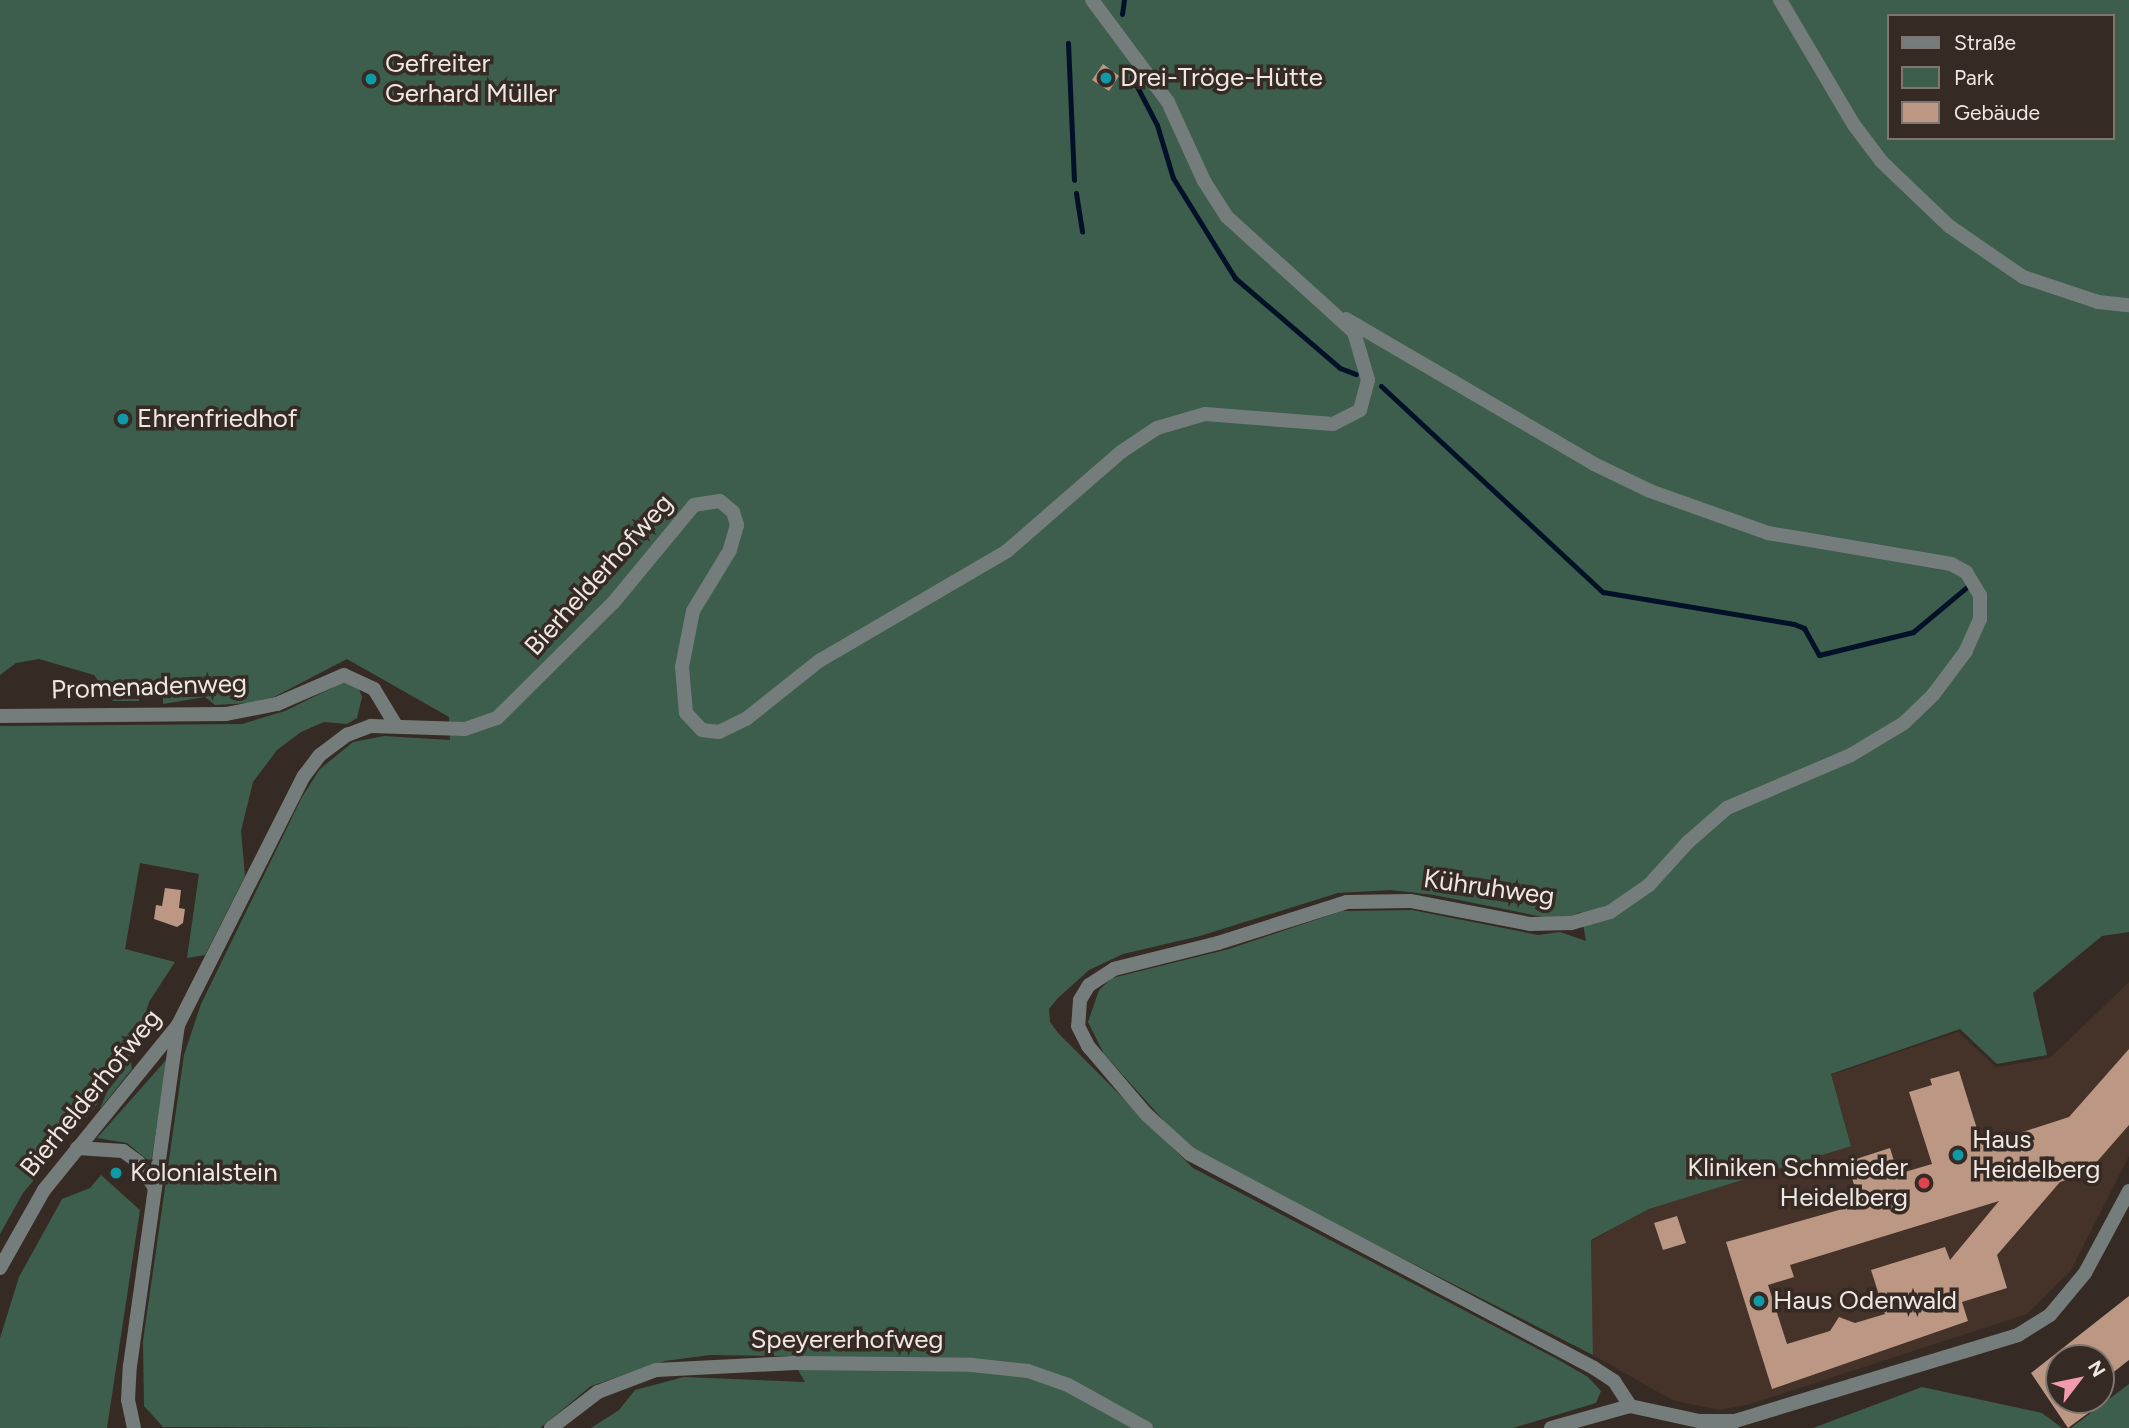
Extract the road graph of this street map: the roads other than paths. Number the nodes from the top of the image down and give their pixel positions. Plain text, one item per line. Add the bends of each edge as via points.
1 (1092, 0) edge
2 (1780, 0) edge
3 (2129, 305) edge
4 (1339, 315) junction
5 (0, 716) edge
6 (395, 724) junction
7 (178, 1025) junction
8 (77, 1148) junction
9 (155, 1188) junction
10 (2129, 1191) edge
11 (0, 1268) edge
12 (1630, 1406) junction
13 (134, 1428) edge
14 (551, 1428) edge
15 (1146, 1428) edge
16 (1552, 1428) edge

1 - 4 street via 1168,102 1204,181 1227,217
2 - 3 street via 1854,125 1882,162 1949,226 2024,277 2098,302
4 - 6 street, Bierhelderhofweg via 1357,337 1368,380 1364,403 1349,419 1322,424 1205,414 1157,428 1121,452 1007,551 819,661 735,727 719,732 702,730 689,718 682,699 682,667 693,611 737,531 733,512 715,500 687,511 613,603 497,718 460,729
4 - 12 street, Kühruhweg via 1546,437 1650,491 1709,515 1796,540 1951,564 1966,572 1980,595 1980,619 1966,651 1933,695 1904,723 1851,755 1727,808 1649,885 1611,912 1571,923 1530,924 1410,901 1347,902 1219,943 1114,969 1089,985 1080,1000 1078,1026 1088,1046 1147,1115 1190,1154 1594,1368 1614,1381
5 - 6 street, Promenadenweg via 226,714 277,704 344,675 374,689
6 - 7 street, Bierhelderhofweg via 354,731 312,765
7 - 8 street, Bierhelderhofweg
7 - 9 street
8 - 9 street via 123,1151 145,1170
8 - 11 street, Bierhelderhofweg via 34,1204
9 - 13 street via 130,1366 128,1399
10 - 12 street via 2085,1273 2050,1315 2018,1335 1735,1421 1699,1420
12 - 16 street
14 - 15 street, Speyererhofweg via 598,1392 640,1374 691,1365 781,1363 972,1365 1028,1371 1068,1385

